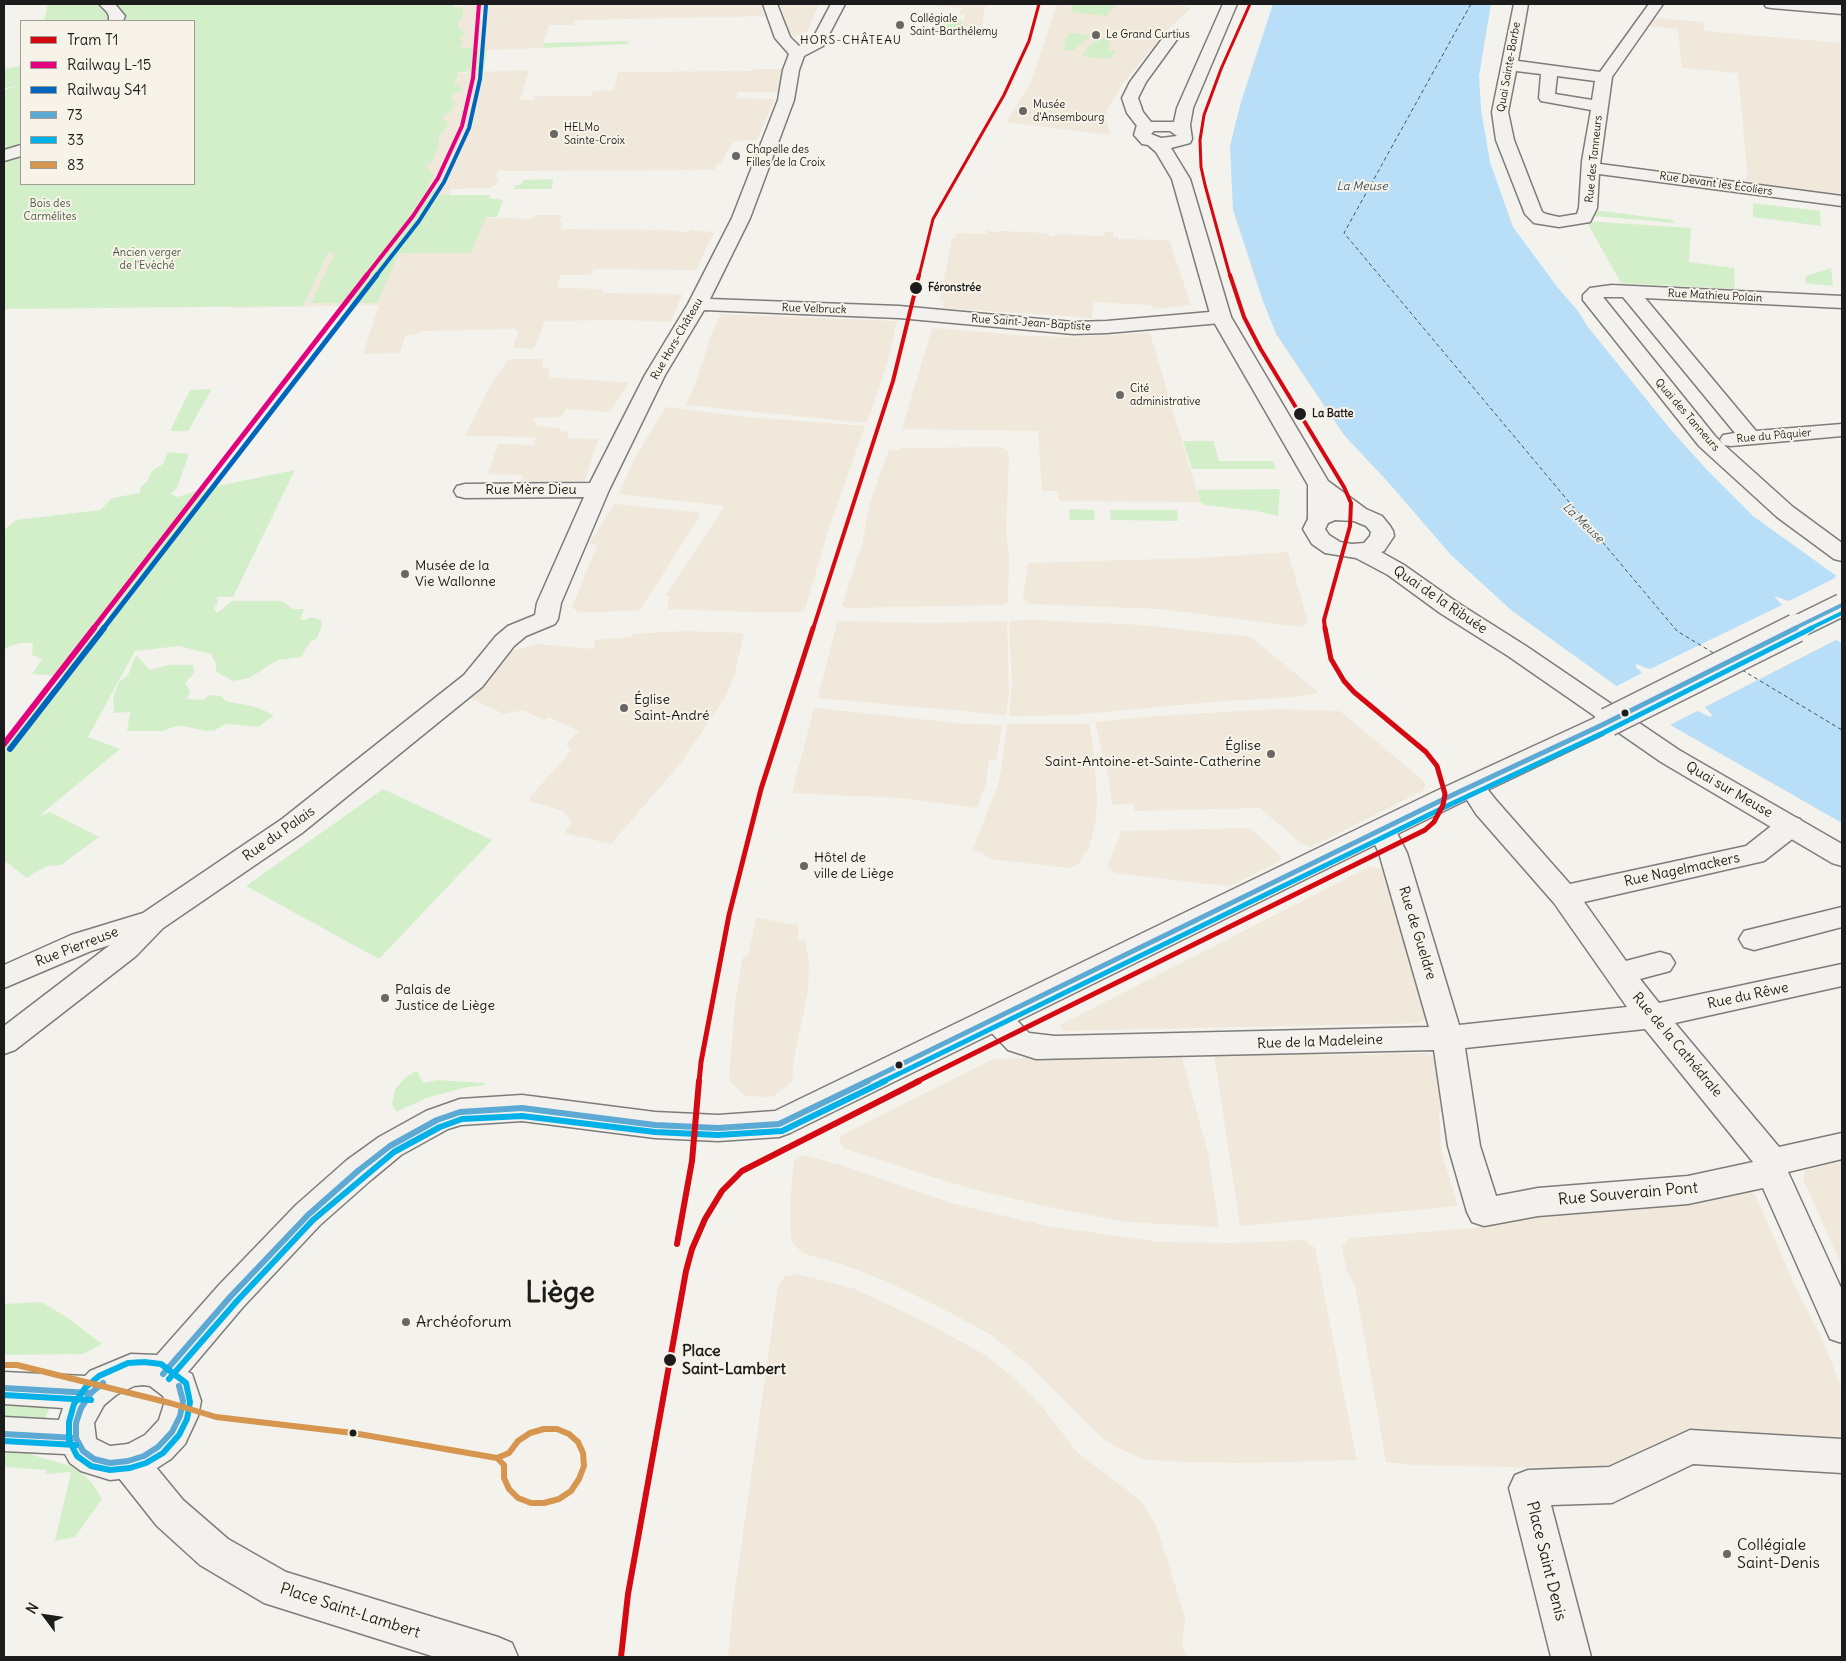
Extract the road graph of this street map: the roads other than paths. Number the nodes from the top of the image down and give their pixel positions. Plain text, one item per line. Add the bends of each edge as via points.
1 (106, 4) edge
2 (770, 4) edge
3 (838, 4) edge
4 (1230, 4) edge
5 (1521, 4) edge
6 (1656, 4) edge
7 (1771, 4) edge
8 (1842, 10) edge
9 (116, 20) edge
10 (1170, 38) dead end
11 (797, 54) junction
12 (1510, 65) junction
13 (1549, 70) junction
14 (1604, 77) junction
15 (1600, 106) junction
16 (1185, 108) junction
17 (1153, 131) junction
18 (1181, 136) junction
19 (20, 150) edge
20 (4, 156) edge
21 (1591, 168) junction
22 (1181, 179) junction
23 (1842, 201) edge
24 (1534, 214) joint
25 (1629, 292) junction
26 (1592, 300) joint
27 (1842, 302) edge
28 (698, 304) junction
29 (929, 315) joint
30 (1222, 316) junction
31 (1842, 430) edge
32 (1750, 438) junction
33 (1707, 441) junction
34 (1319, 485) junction
35 (598, 490) junction
36 (465, 491) dead end
37 (1358, 514) junction
38 (1319, 519) junction
39 (1382, 536) junction
40 (1361, 550) junction
41 (1842, 554) edge
42 (1842, 604) edge
43 (546, 620) joint
44 (1518, 651) junction
45 (1605, 724) junction
46 (1472, 786) junction
47 (1790, 826) junction
48 (1382, 830) junction
49 (1842, 856) edge
50 (1564, 896) junction
51 (1842, 917) edge
52 (153, 921) junction
53 (1754, 939) dead end
54 (1660, 963) dead end
55 (1619, 974) junction
56 (1842, 975) edge
57 (4, 978) edge
58 (1653, 1016) junction
59 (996, 1018) junction
60 (1448, 1038) junction
61 (4, 1042) edge
62 (1842, 1146) edge
63 (1772, 1167) junction
64 (1484, 1212) joint
65 (1842, 1328) edge
66 (164, 1374) junction
67 (4, 1388) edge
68 (91, 1393) junction
69 (4, 1434) edge
70 (76, 1438) junction
71 (1842, 1456) edge
72 (128, 1461) junction
73 (498, 1657) edge
74 (1571, 1657) edge

1 - 9 street via 113,9
2 - 11 street via 784,38
3 - 11 street via 818,42
4 - 16 street
5 - 12 street, Quai Sainte-Barbe
6 - 14 street
7 - 8 street
10 - 17 street via 1130,98 1135,113
11 - 28 street, Rue Hors-Château via 786,100 742,215
12 - 13 street
12 - 24 street, Quai Sainte-Barbe via 1500,112 1505,140
13 - 14 street
13 - 15 street via 1547,98
14 - 15 street, Rue des Tanneurs
15 - 21 street, Rue des Tanneurs
16 - 17 street
16 - 18 street
17 - 18 street via 1168,144
17 - 22 street
18 - 22 street
19 - 20 street
21 - 23 street, Rue Devant les Écoliers
21 - 24 street, Rue des Tanneurs via 1588,208 1584,218 1560,222 1540,219
22 - 30 street
25 - 26 street, Rue Mathieu Polain via 1603,291 1593,295
25 - 27 street, Rue Mathieu Polain
25 - 32 street
26 - 33 street, Quai des Tanneurs
28 - 29 street, Rue Velbruck
28 - 35 street, Rue Hors-Château via 655,375
29 - 30 street, Rue Saint-Jean-Baptiste via 1073,328
30 - 34 street
31 - 32 street, Rue du Pâquier
32 - 33 street, Rue du Pâquier
33 - 41 street, Quai des Tanneurs via 1785,512
34 - 37 street, Quai de la Ribuée
34 - 38 street
35 - 36 street, Rue Mère Dieu
35 - 43 street, Rue Hors-Château via 549,603
37 - 38 street via 1332,513
37 - 39 street, Quai de la Ribuée via 1374,521
38 - 40 street via 1314,529 1320,539 1333,548
39 - 40 street via 1376,546
39 - 44 street, Quai de la Ribuée via 1398,554 1462,602
40 - 44 street, Quai de la Ribuée
42 - 45 street, bridge
43 - 52 street, Rue du Palais via 517,631 473,681 292,826
44 - 45 street, Quai de la Ribuée
45 - 46 street
45 - 47 street, Quai sur Meuse
46 - 48 street
46 - 50 street, Rue de la Cathédrale via 1486,807
47 - 49 street, Quai sur Meuse
47 - 50 street, Rue Nagelmackers via 1754,854
48 - 59 street
48 - 60 street, Rue de Gueldre via 1393,853
50 - 55 street, Rue de la Cathédrale
51 - 53 street
52 - 57 street, Rue Pierreuse via 81,943
52 - 61 street, Rue du Palais via 126,948
54 - 55 street
55 - 58 street, Rue de la Cathédrale
56 - 58 street, Rue du Rêwe
58 - 60 street, Rue de la Madeleine
58 - 63 street, Rue de la Cathédrale
59 - 60 street, Rue de la Madeleine via 1019,1042 1055,1048
59 - 66 street via 779,1124 718,1128 663,1125 522,1108 460,1112 437,1120 384,1151 308,1216 231,1296
60 - 64 street, Rue de Gueldre via 1464,1146
62 - 63 street, Rue Souverain Pont
63 - 64 street, Rue Souverain Pont via 1688,1190 1538,1202
63 - 65 street, Rue de la Cathédrale
66 - 68 street via 131,1370 117,1375
66 - 72 street via 178,1386 182,1401 180,1416 172,1432 158,1447
67 - 68 street
68 - 70 street via 81,1408
69 - 70 street
70 - 72 street via 83,1451 94,1459 110,1463
71 - 74 street, Place Saint Denis via 1690,1448 1612,1485 1528,1488
72 - 73 street, Place Saint-Lambert via 170,1513 214,1552 278,1589

